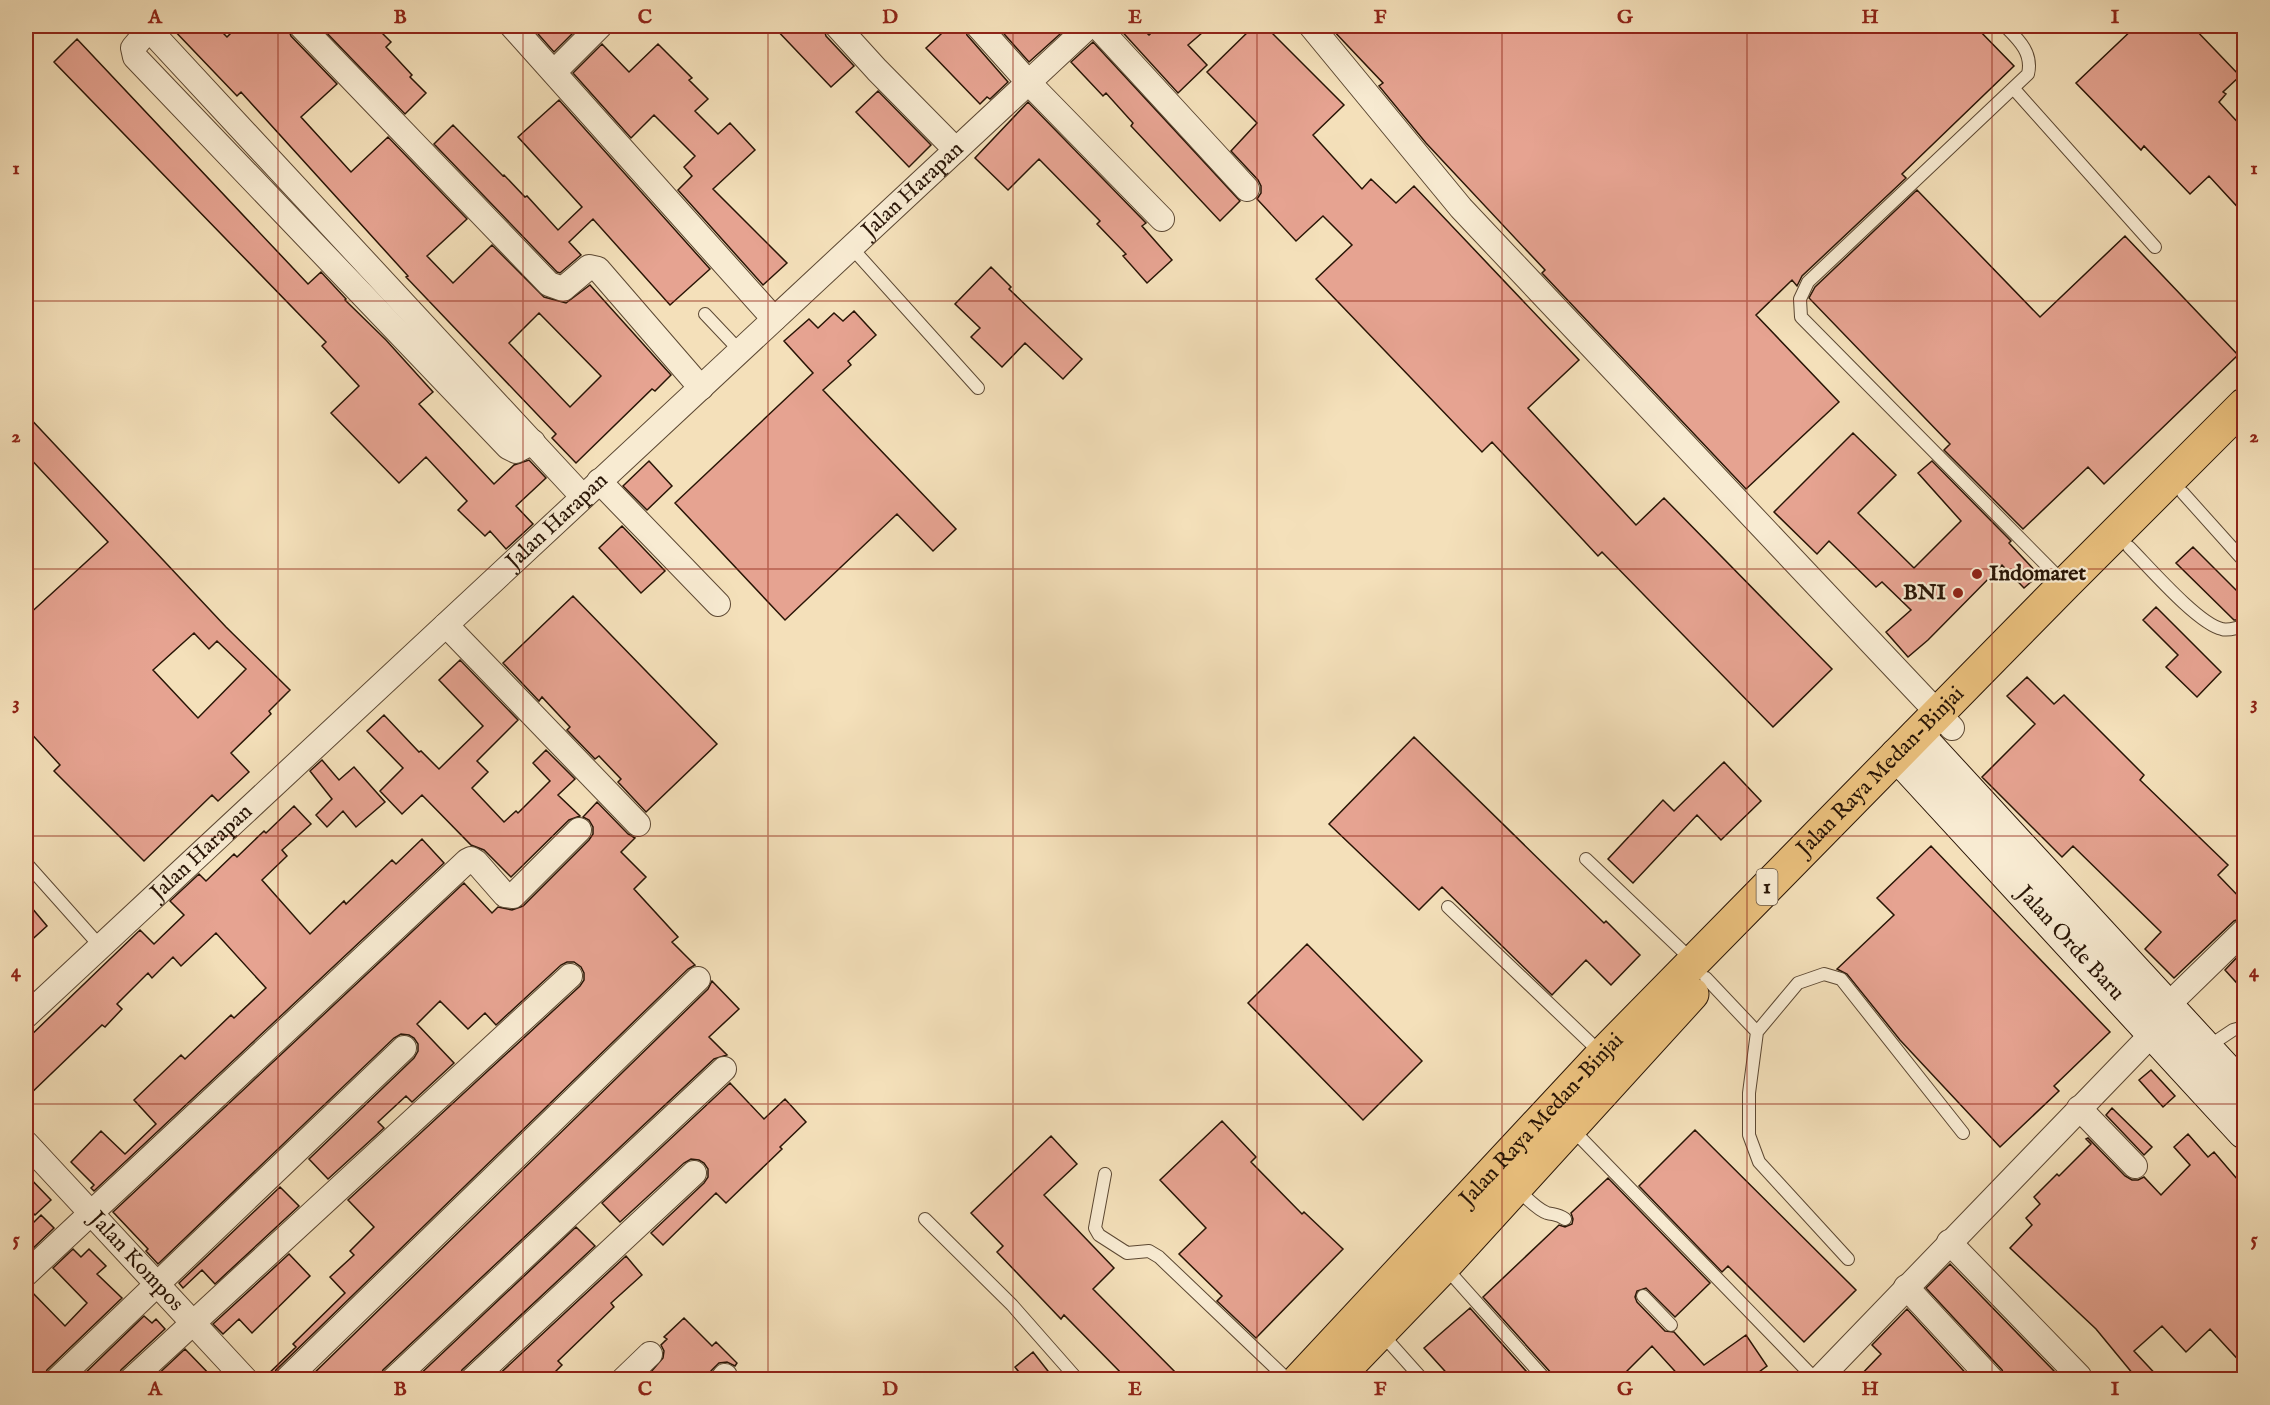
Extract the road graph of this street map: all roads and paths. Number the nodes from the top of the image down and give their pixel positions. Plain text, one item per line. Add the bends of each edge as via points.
1 (301, 26) edge
2 (512, 26) edge
3 (600, 26) edge
4 (837, 26) edge
5 (978, 26) edge
6 (1089, 26) edge
7 (1097, 26) edge
8 (1311, 26) edge
9 (2005, 26) edge
10 (147, 27) edge
11 (554, 72) junction
12 (1028, 82) junction
13 (2014, 89) junction
14 (956, 150) junction
15 (1247, 189) dead end
16 (1162, 219) dead end
17 (851, 247) junction
18 (2155, 247) dead end
19 (363, 258) junction
20 (346, 279) junction
21 (705, 314) dead end
22 (774, 319) junction
23 (740, 351) junction
24 (700, 388) junction
25 (978, 388) dead end
26 (2244, 405) edge
27 (2244, 433) edge
28 (532, 442) junction
29 (591, 489) junction
30 (2183, 493) junction
31 (2128, 547) junction
32 (2244, 561) edge
33 (2065, 584) junction
34 (718, 604) dead end
35 (446, 624) junction
36 (2241, 627) dead end
37 (1924, 742) junction
38 (638, 824) dead end
39 (579, 830) dead end
40 (1586, 859) dead end
41 (26, 863) edge
42 (1448, 907) dead end
43 (2244, 931) edge
44 (100, 946) junction
45 (1700, 970) junction
46 (570, 976) dead end
47 (698, 979) dead end
48 (26, 1016) edge
49 (2160, 1020) junction
50 (2244, 1027) edge
51 (1758, 1032) junction
52 (404, 1048) dead end
53 (1602, 1055) junction
54 (2196, 1058) junction
55 (724, 1069) dead end
56 (2244, 1090) edge
57 (2079, 1108) junction
58 (1572, 1128) junction
59 (2244, 1132) edge
60 (1963, 1133) dead end
61 (26, 1143) edge
62 (2135, 1166) dead end
63 (694, 1173) dead end
64 (1105, 1174) dead end
65 (1516, 1188) junction
66 (91, 1213) junction
67 (925, 1219) dead end
68 (1565, 1219) dead end
69 (1949, 1242) junction
70 (1848, 1259) dead end
71 (1444, 1266) junction
72 (26, 1274) edge
73 (157, 1284) junction
74 (1906, 1287) junction
75 (1643, 1296) dead end
76 (192, 1322) junction
77 (1671, 1324) dead end
78 (1380, 1332) junction
79 (650, 1354) dead end
80 (2079, 1376) dead end
81 (57, 1380) edge
82 (131, 1380) edge
83 (246, 1380) edge
84 (286, 1380) edge
85 (393, 1380) edge
86 (472, 1380) edge
87 (623, 1380) edge
88 (1078, 1380) edge
89 (1288, 1380) edge
90 (1299, 1380) edge
91 (1334, 1380) edge
92 (1423, 1380) edge
93 (1546, 1380) edge
94 (1817, 1380) edge
95 (1992, 1380) edge

1 - 24 street via 549,284 562,289 589,267 598,269
2 - 11 street
3 - 11 street
4 - 14 street
5 - 12 street
6 - 12 street, Jalan Harapan
7 - 15 street
8 - 37 street via 1461,208
9 - 13 lane via 2029,54 2028,74
10 - 19 street
10 - 20 street via 133,48 135,57
11 - 22 street
12 - 14 street, Jalan Harapan
12 - 16 street
13 - 18 lane
13 - 33 lane via 1808,282 1800,299 1802,317
14 - 17 street, Jalan Harapan
17 - 22 street, Jalan Harapan
17 - 25 lane
19 - 20 street
19 - 28 street
20 - 28 street via 512,450
21 - 23 lane
22 - 23 street, Jalan Harapan
23 - 24 street, Jalan Harapan
24 - 29 street, Jalan Harapan
26 - 33 highway, Jalan Raya Medan-Binjai / 1
27 - 30 highway, Jalan Raya Medan-Binjai / 1
28 - 29 street
29 - 34 street
29 - 35 street, Jalan Harapan
30 - 31 highway, Jalan Raya Medan-Binjai / 1
30 - 32 lane
31 - 36 lane via 2211,625 2224,630
31 - 37 highway, Jalan Raya Medan-Binjai / 1
33 - 37 highway, Jalan Raya Medan-Binjai / 1
35 - 38 street
35 - 44 street, Jalan Harapan
37 - 45 highway, Jalan Raya Medan-Binjai / 1
37 - 49 main road, Jalan Orde Baru
39 - 66 street via 513,896 505,895 476,862 467,861
40 - 45 lane
41 - 44 lane
42 - 53 lane
43 - 49 street
44 - 48 street, Jalan Harapan
45 - 51 lane
45 - 53 highway, Jalan Raya Medan-Binjai / 1
45 - 58 highway, Jalan Raya Medan-Binjai / 1
46 - 76 street
47 - 84 street
49 - 54 main road, Jalan Orde Baru
49 - 57 street
50 - 54 lane via 2233,1030
51 - 60 lane via 1798,983 1824,974 1841,979
51 - 70 lane via 1749,1093 1749,1135 1759,1162
52 - 73 street
53 - 90 highway, Jalan Raya Medan-Binjai / 1
54 - 56 main road, Jalan Orde Baru
54 - 59 main road, Jalan Orde Baru
55 - 85 street
57 - 62 street
57 - 69 street
58 - 65 highway, Jalan Raya Medan-Binjai / 1
58 - 94 lane
61 - 66 street, Jalan Kompos
63 - 86 street
64 - 89 lane via 1095,1228 1099,1235 1127,1253 1149,1251 1159,1257
65 - 68 lane via 1538,1207
65 - 71 highway, Jalan Raya Medan-Binjai / 1
66 - 72 street
66 - 73 street, Jalan Kompos
67 - 88 lane via 1012,1305
69 - 74 street
69 - 80 street
71 - 78 highway, Jalan Raya Medan-Binjai / 1
71 - 93 lane
73 - 76 street, Jalan Kompos
73 - 81 street
74 - 94 street
74 - 95 street
75 - 77 lane
76 - 82 street
76 - 83 street, Jalan Kompos
78 - 91 highway, Jalan Raya Medan-Binjai / 1
78 - 92 lane
79 - 87 street

